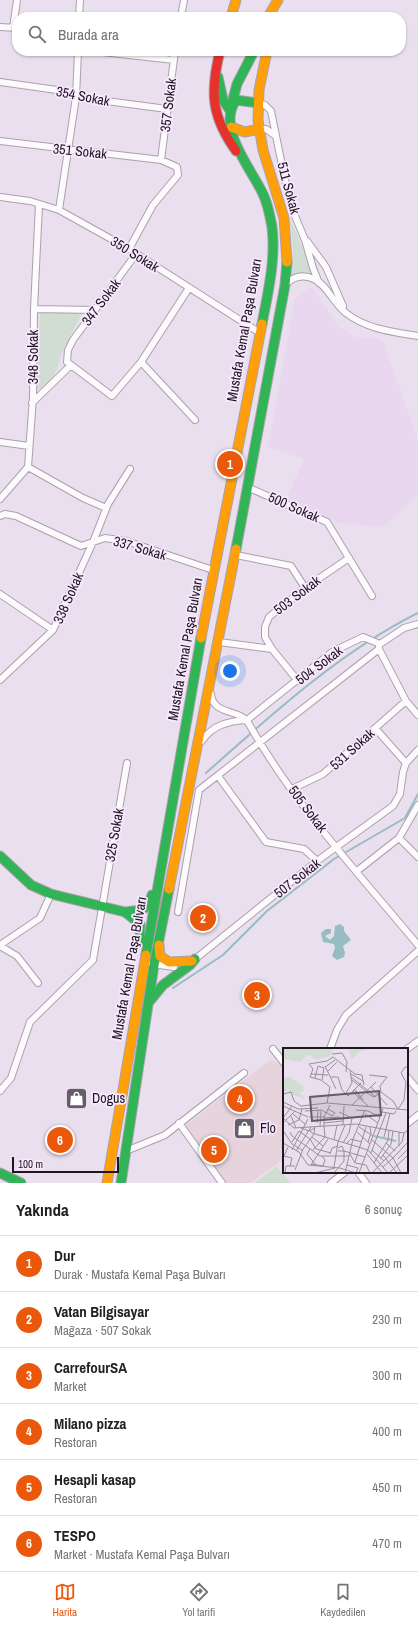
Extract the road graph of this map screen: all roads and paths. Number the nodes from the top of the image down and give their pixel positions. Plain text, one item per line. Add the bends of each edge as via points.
1 (17, 0) edge
2 (80, 0) edge
3 (184, 0) edge
4 (279, 0) edge
5 (16, 12) edge
6 (79, 12) edge
7 (182, 12) edge
8 (271, 12) edge
9 (277, 12) edge
10 (0, 26) edge
11 (12, 28) edge
12 (78, 56) edge
13 (138, 56) edge
14 (174, 56) edge
15 (219, 56) edge
16 (223, 56) edge
17 (251, 56) edge
18 (266, 56) edge
19 (174, 60) junction
20 (0, 82) edge
21 (76, 97) junction
22 (258, 103) junction
23 (230, 106) junction
24 (167, 109) junction
25 (217, 120) junction
26 (231, 127) junction
27 (259, 129) junction
28 (276, 136) junction
29 (0, 141) edge
30 (67, 150) junction
31 (161, 160) junction
32 (247, 164) junction
33 (0, 197) edge
34 (39, 204) junction
35 (59, 210) junction
36 (305, 240) junction
37 (129, 249) junction
38 (136, 254) junction
39 (320, 283) junction
40 (285, 285) junction
41 (189, 288) junction
42 (34, 309) junction
43 (95, 310) junction
44 (346, 313) junction
45 (260, 333) junction
46 (418, 336) edge
47 (141, 362) junction
48 (71, 365) junction
49 (32, 403) junction
50 (195, 420) dead end
51 (0, 442) edge
52 (29, 446) junction
53 (28, 466) junction
54 (130, 469) dead end
55 (247, 487) junction
56 (0, 499) edge
57 (106, 508) junction
58 (0, 516) edge
59 (93, 542) junction
60 (236, 555) junction
61 (349, 558) junction
62 (213, 570) junction
63 (305, 588) junction
64 (0, 594) edge
65 (372, 596) dead end
66 (418, 624) edge
67 (53, 630) junction
68 (219, 642) junction
69 (379, 646) junction
70 (272, 649) junction
71 (0, 680) edge
72 (298, 681) junction
73 (210, 687) junction
74 (406, 701) junction
75 (418, 715) edge
76 (247, 720) junction
77 (375, 728) junction
78 (259, 742) junction
79 (418, 750) edge
80 (196, 754) junction
81 (127, 763) dead end
82 (406, 763) junction
83 (218, 776) junction
84 (292, 789) junction
85 (418, 806) edge
86 (169, 818) junction
87 (400, 838) junction
88 (337, 848) junction
89 (0, 856) edge
90 (418, 857) edge
91 (317, 861) junction
92 (357, 871) junction
93 (51, 894) junction
94 (101, 907) junction
95 (125, 912) junction
96 (178, 912) dead end
97 (159, 942) junction
98 (417, 942) edge
99 (0, 945) edge
100 (418, 951) edge
101 (193, 960) junction
102 (145, 962) junction
103 (154, 965) junction
104 (38, 983) dead end
105 (147, 1005) junction
106 (134, 1022) junction
107 (418, 1041) edge
108 (330, 1048) edge
109 (408, 1048) edge
110 (273, 1049) dead end
111 (283, 1062) edge
112 (244, 1073) dead end
113 (408, 1078) edge
114 (418, 1090) edge
115 (0, 1091) edge
116 (418, 1115) edge
117 (179, 1123) junction
118 (408, 1123) edge
119 (113, 1143) junction
120 (126, 1151) junction
121 (0, 1173) edge
122 (344, 1173) edge
123 (359, 1173) edge
124 (21, 1183) edge
125 (103, 1183) edge
126 (108, 1183) edge
127 (121, 1183) edge
128 (222, 1183) edge
129 (331, 1183) edge
130 (366, 1183) edge

1 - 5 street
2 - 6 street
3 - 7 street
4 - 8 main road
4 - 9 main road
10 - 11 street
12 - 21 street
13 - 19 street
14 - 19 street, 357 Sokak
15 - 25 main road via 213,78 212,101
16 - 23 main road via 218,78 223,100
17 - 23 main road via 237,84
18 - 22 main road via 259,84
19 - 24 street, 357 Sokak
20 - 21 street, 354 Sokak via 64,91
21 - 24 street, 354 Sokak
21 - 30 street
22 - 23 main road via 236,100
22 - 27 main road
22 - 28 street, 511 Sokak via 271,111
23 - 26 main road
24 - 31 street, 357 Sokak
25 - 26 main road
25 - 32 main road via 226,138
26 - 27 main road via 237,132 247,133
26 - 32 main road, Mustafa Kemal Paşa Bulvarı
27 - 28 street via 266,129
27 - 40 main road, Mustafa Kemal Paşa Bulvarı via 286,233
28 - 36 street, 511 Sokak via 295,216
29 - 30 street, 351 Sokak
30 - 31 street, 351 Sokak
30 - 35 street
31 - 37 street via 177,168 178,175 153,205
32 - 45 main road, Mustafa Kemal Paşa Bulvarı via 264,196 273,244 269,286
33 - 34 street, 350 Sokak
34 - 35 street, 350 Sokak
34 - 42 street, 348 Sokak
35 - 37 street, 350 Sokak
36 - 39 street, 511 Sokak
36 - 44 street, 511 Sokak via 326,267
37 - 38 street, 350 Sokak
38 - 41 street, 350 Sokak
38 - 43 street, 347 Sokak
39 - 40 street via 298,276
39 - 44 street, 511 Sokak
40 - 55 main road, Mustafa Kemal Paşa Bulvarı
41 - 45 street, 350 Sokak
41 - 47 street
42 - 43 street
42 - 49 street, 348 Sokak
43 - 48 street, 347 Sokak via 68,350 67,362
44 - 46 street, 511 Sokak via 375,329
45 - 62 main road, Mustafa Kemal Paşa Bulvarı
47 - 48 street via 112,396
47 - 50 street
48 - 49 street
49 - 52 street, 348 Sokak
51 - 52 street
52 - 53 street, 348 Sokak
53 - 56 street
53 - 57 street via 83,498
54 - 57 street, 338 Sokak
55 - 60 main road, Mustafa Kemal Paşa Bulvarı
55 - 61 street, 500 Sokak via 327,522
57 - 59 street, 338 Sokak
58 - 59 street, 337 Sokak via 16,516 81,546
59 - 62 street, 337 Sokak via 105,538 126,541
59 - 67 street, 338 Sokak
60 - 63 street via 291,566
60 - 68 main road, Mustafa Kemal Paşa Bulvarı
61 - 63 street, 503 Sokak
61 - 65 street, 500 Sokak
62 - 86 main road, Mustafa Kemal Paşa Bulvarı
63 - 70 street, 503 Sokak via 269,617 265,637
64 - 67 street
66 - 69 street via 404,628
67 - 71 street, 338 Sokak
68 - 70 street
68 - 73 main road, Mustafa Kemal Paşa Bulvarı
69 - 72 street, 504 Sokak via 363,637 332,652
69 - 74 street
69 - 78 street
70 - 72 street, 503 Sokak
72 - 76 street, 504 Sokak
73 - 76 street via 211,699 218,708
73 - 80 main road, Mustafa Kemal Paşa Bulvarı
74 - 75 street
74 - 77 street, 531 Sokak
76 - 78 street, 505 Sokak
76 - 80 street via 213,728
77 - 82 street
77 - 84 street, 531 Sokak via 323,774
78 - 83 street
78 - 84 street, 505 Sokak
79 - 82 street, 507 Sokak
80 - 97 main road, Mustafa Kemal Paşa Bulvarı
81 - 94 street, 325 Sokak
82 - 88 street, 507 Sokak via 400,794 393,806
83 - 91 street via 266,842 304,849
83 - 96 street via 199,790
84 - 88 street, 505 Sokak
85 - 87 street
86 - 95 main road via 150,904 145,909
86 - 102 main road, Mustafa Kemal Paşa Bulvarı
87 - 90 street
87 - 92 street
88 - 91 street, 507 Sokak
88 - 92 street, 505 Sokak
89 - 93 main road via 31,885
91 - 101 street, 507 Sokak
92 - 98 street, 505 Sokak
93 - 94 main road
93 - 99 street via 40,918
94 - 95 main road
94 - 115 street, 325 Sokak via 93,960 30,1022 11,1078
95 - 106 main road via 138,920 142,927 135,975
97 - 101 main road via 160,956 165,960
97 - 103 main road, Mustafa Kemal Paşa Bulvarı
99 - 104 street via 17,956
100 - 108 street via 346,1015
101 - 103 street, 507 Sokak via 170,968
101 - 105 main road via 163,985
102 - 103 street, 507 Sokak
102 - 106 main road, Mustafa Kemal Paşa Bulvarı
103 - 105 main road, Mustafa Kemal Paşa Bulvarı
105 - 120 main road, Mustafa Kemal Paşa Bulvarı
106 - 119 main road, Mustafa Kemal Paşa Bulvarı
107 - 109 street
110 - 111 street
112 - 117 street
113 - 114 street
116 - 118 street
117 - 120 street via 165,1135
117 - 128 street
119 - 125 main road
119 - 126 main road, Mustafa Kemal Paşa Bulvarı
120 - 127 main road, Mustafa Kemal Paşa Bulvarı
121 - 124 main road
122 - 129 street
123 - 130 street

